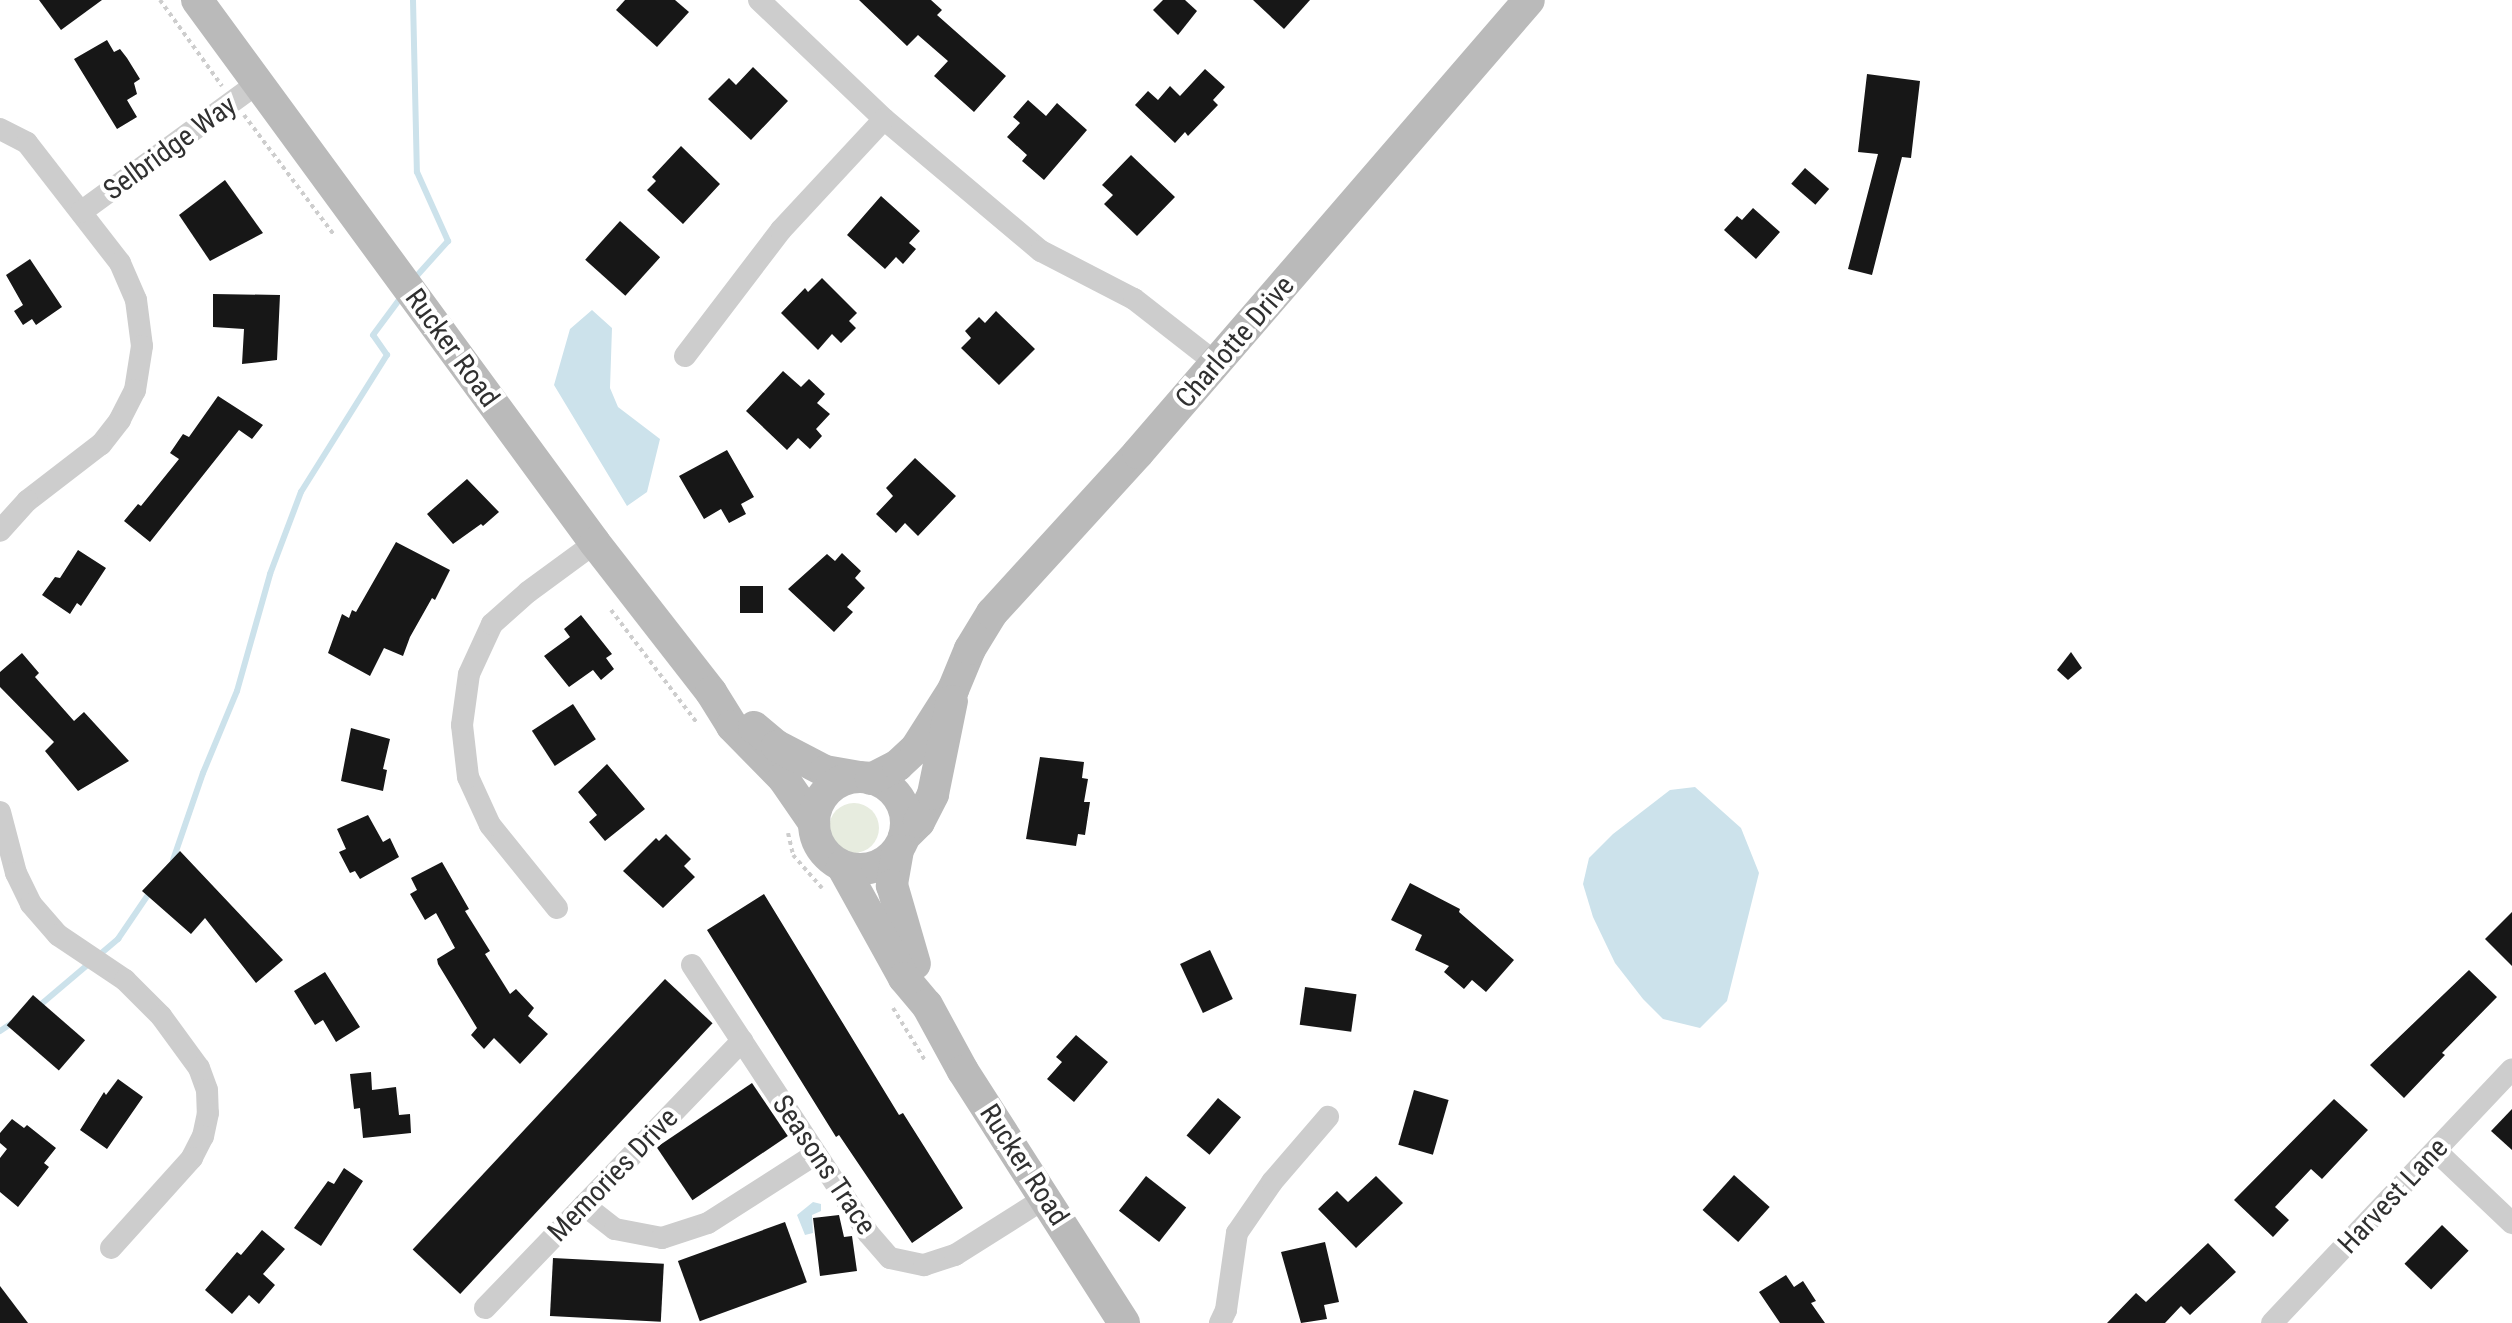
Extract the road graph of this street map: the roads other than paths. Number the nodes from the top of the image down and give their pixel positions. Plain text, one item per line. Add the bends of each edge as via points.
1 (197, 0) edge
2 (759, 0) edge
3 (1529, 0) edge
4 (246, 92) junction
5 (884, 119) junction
6 (0, 129) edge
7 (81, 212) junction
8 (685, 356) dead end
9 (1216, 363) junction
10 (0, 531) edge
11 (595, 543) junction
12 (953, 690) junction
13 (711, 692) junction
14 (865, 778) junction
15 (0, 812) edge
16 (801, 827) junction
17 (901, 844) junction
18 (836, 880) junction
19 (557, 908) dead end
20 (692, 965) dead end
21 (927, 1005) junction
22 (742, 1041) junction
23 (2512, 1069) edge
24 (1328, 1117) dead end
25 (2436, 1151) junction
26 (816, 1154) junction
27 (1045, 1198) junction
28 (584, 1205) junction
29 (2512, 1223) edge
30 (111, 1248) dead end
31 (485, 1308) dead end
32 (1124, 1323) edge
33 (1220, 1323) edge
34 (2272, 1323) edge

1 - 4 main road, Rucker Road
2 - 5 street
3 - 9 main road, Charlotte Drive
4 - 7 street, Selbridge Way
4 - 11 main road, Rucker Road
5 - 8 street via 781,230
5 - 9 street via 1041,251 1134,299
6 - 7 street via 27,143
7 - 10 street via 120,263 136,300 142,346 135,390 101,444 27,501
9 - 12 main road, Charlotte Drive via 992,613
11 - 13 main road, Rucker Road
11 - 19 street via 492,624 469,674 462,725 468,777 490,825
12 - 14 main road, Charlotte Drive via 916,748 898,765
12 - 17 main road, Charlotte Drive via 933,794
13 - 14 main road, Rucker Road via 777,746 825,771
13 - 16 main road, Rucker Road via 732,726 783,778
14 - 16 main road via 832,787
14 - 17 main road via 888,786 898,797 905,811
15 - 30 street via 16,873 31,904 58,935 125,980 161,1016 199,1068 207,1090 203,1136 192,1158
16 - 18 main road via 818,841
17 - 18 main road via 883,864
17 - 21 main road, Rucker Road via 892,885
18 - 21 main road, Rucker Road
20 - 22 street, Seasons Trace
21 - 27 main road, Rucker Road
22 - 26 street, Seasons Trace
22 - 28 street, Memories Drive
23 - 25 street, Harvest Lane
24 - 33 street via 1237,1233
25 - 29 street
25 - 34 street, Harvest Lane
26 - 27 street, Seasons Trace via 890,1258 924,1265 955,1255
26 - 28 street via 708,1223 662,1238 615,1229
27 - 32 main road, Rucker Road
28 - 31 street, Memories Drive

